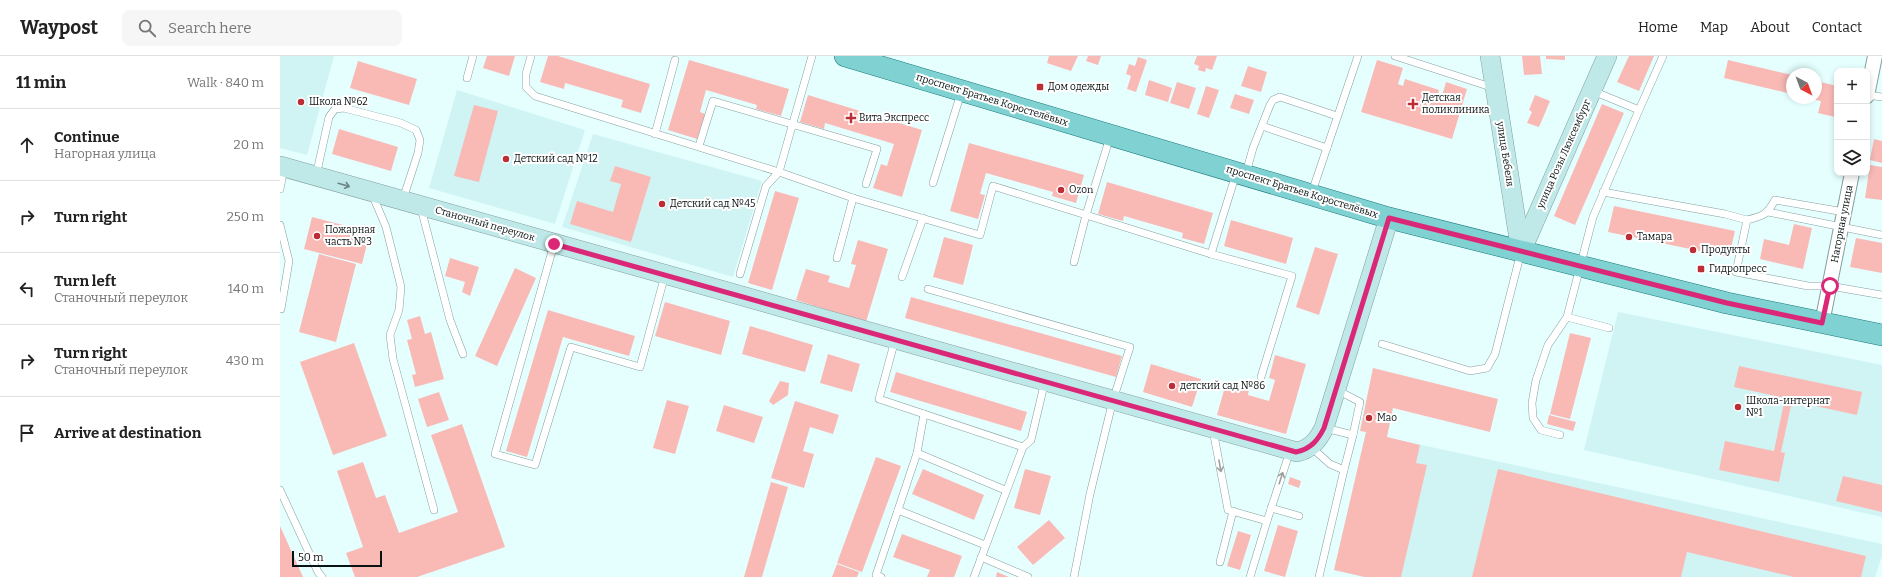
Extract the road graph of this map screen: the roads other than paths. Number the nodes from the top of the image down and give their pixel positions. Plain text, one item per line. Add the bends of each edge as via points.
1 (472, 56) edge
2 (531, 56) edge
3 (812, 56) edge
4 (844, 56) edge
5 (1358, 56) edge
6 (1395, 56) edge
7 (1490, 56) edge
8 (1607, 56) edge
9 (1663, 56) edge
10 (1875, 56) edge
11 (675, 60) dead end
12 (879, 61) edge
13 (466, 78) dead end
14 (1870, 80) edge
15 (1494, 88) junction
16 (962, 91) junction
17 (1592, 91) junction
18 (1870, 95) edge
19 (1882, 97) edge
20 (1639, 110) junction
21 (1337, 116) junction
22 (791, 124) junction
23 (1262, 126) junction
24 (655, 134) junction
25 (1111, 136) junction
26 (700, 146) junction
27 (1327, 148) junction
28 (282, 167) edge
29 (778, 172) junction
30 (1241, 174) junction
31 (316, 176) junction
32 (1851, 176) edge
33 (866, 184) dead end
34 (933, 184) dead end
35 (280, 189) edge
36 (371, 192) junction
37 (1603, 192) junction
38 (1311, 194) junction
39 (853, 198) junction
40 (411, 203) junction
41 (1768, 212) junction
42 (1844, 212) junction
43 (1086, 215) junction
44 (923, 218) junction
45 (1389, 218) junction
46 (1747, 220) junction
47 (280, 225) edge
48 (1841, 227) junction
49 (1882, 235) edge
50 (554, 244) junction
51 (1521, 252) junction
52 (1212, 254) junction
53 (837, 258) dead end
54 (1074, 262) dead end
55 (1580, 266) junction
56 (740, 274) dead end
57 (665, 275) junction
58 (902, 277) dead end
59 (1830, 286) junction
60 (928, 289) dead end
61 (1882, 295) edge
62 (281, 309) dead end
63 (1566, 317) junction
64 (1822, 323) junction
65 (1609, 328) dead end
66 (1882, 335) edge
67 (895, 340) junction
68 (1382, 344) dead end
69 (463, 354) dead end
70 (1261, 377) dead end
71 (1045, 381) junction
72 (1337, 390) junction
73 (1112, 400) junction
74 (924, 414) junction
75 (1213, 428) junction
76 (1324, 428) junction
77 (1353, 435) junction
78 (1560, 435) dead end
79 (1310, 446) junction
80 (1023, 447) junction
81 (1290, 450) junction
82 (917, 453) junction
83 (1344, 470) junction
84 (280, 490) edge
85 (1005, 490) junction
86 (1271, 508) junction
87 (434, 510) dead end
88 (898, 510) junction
89 (1233, 511) junction
90 (1299, 516) dead end
91 (1267, 521) junction
92 (985, 545) junction
93 (981, 557) junction
94 (1220, 562) dead end
95 (322, 577) edge
96 (881, 577) edge
97 (974, 577) edge
98 (1028, 577) edge
99 (1074, 577) edge
100 (1250, 577) edge
101 (1319, 577) edge

1 - 13 lane
2 - 24 lane via 526,74 526,87 535,96
3 - 22 lane
4 - 12 main road, проспект Братьев Коростелёвых
5 - 21 lane
6 - 15 lane
7 - 15 main road, улица Бебеля
8 - 17 main road, улица Розы Люксембург
9 - 20 lane
10 - 14 street
11 - 24 lane
12 - 16 main road, проспект Братьев Коростелёвых
15 - 51 main road, улица Бебеля
16 - 25 main road, проспект Братьев Коростелёвых
16 - 34 lane
17 - 20 lane
17 - 51 main road, улица Розы Люксембург
18 - 19 lane
20 - 37 lane
21 - 23 lane via 1280,97 1273,100
21 - 27 lane
22 - 26 lane via 712,101
22 - 29 lane
22 - 33 lane via 877,149
23 - 27 lane
23 - 30 lane
24 - 26 lane
25 - 30 main road, проспект Братьев Коростелёвых
25 - 43 lane
26 - 29 lane
27 - 38 lane
28 - 31 main road, Станочный переулок
28 - 35 lane
29 - 39 lane
29 - 56 lane via 766,186
30 - 38 main road, проспект Братьев Коростелёвых
30 - 52 lane
31 -> 36 main road, Станочный переулок
31 - 40 lane via 329,117 335,109 344,108 401,123 416,130 420,140
32 - 42 street, Нагорная улица
36 - 40 main road, Станочный переулок
36 - 87 lane via 386,227 401,287 399,310 390,336 393,359
37 - 46 lane
37 - 55 lane via 1593,217
38 - 45 main road, проспект Братьев Коростелёвых
39 - 44 lane
39 - 53 lane
40 - 50 main road, Станочный переулок
40 - 69 lane
41 - 42 lane via 1775,200
41 - 46 lane
41 - 48 lane
42 - 48 street, Нагорная улица
43 - 44 lane via 993,186 980,235
43 - 52 lane
43 - 54 lane
44 - 58 lane
45 - 51 main road, проспект Братьев Коростелёвых
45 - 72 main road
46 - 59 lane via 1736,272 1808,286
47 - 62 lane via 289,261
48 - 49 lane
48 - 59 street, Нагорная улица
50 - 57 main road, Станочный переулок
50 - 57 lane via 495,454 535,465 572,347 640,367
51 - 55 main road, проспект Братьев Коростелёвых
51 - 68 lane via 1495,354 1487,368 1470,371
52 - 70 lane via 1292,276
55 - 63 lane
55 - 64 main road, проспект Братьев Коростелёвых via 1727,303
57 - 67 main road, Станочный переулок
59 - 61 lane
59 - 64 street, Нагорная улица
60 - 73 lane via 1130,347
63 - 65 lane
63 - 78 lane via 1548,345 1536,380 1532,403 1533,418 1541,430
64 - 66 main road, проспект Братьев Коростелёвых
67 - 71 main road, Станочный переулок
67 - 74 lane via 879,399
71 - 73 main road, Станочный переулок
71 - 80 lane via 1031,440
72 - 76 main road
72 - 77 lane via 1360,402
73 - 75 main road, Станочный переулок
73 - 99 lane
74 - 80 lane
74 - 82 lane
75 - 81 main road, Станочный переулок
75 -> 89 lane via 1228,510
76 - 77 lane
76 - 79 main road via 1319,438
77 - 83 lane
79 - 81 main road, Станочный переулок via 1296,452
79 - 83 lane via 1330,464
80 - 85 lane
86 -> 81 lane
82 - 85 lane
82 - 88 lane
83 - 101 lane
84 - 95 lane
85 - 92 lane
86 - 90 lane
86 - 91 lane
88 - 92 lane
88 - 96 lane via 876,575
89 - 91 lane
89 - 94 lane
91 - 100 lane
92 - 93 lane
93 - 97 lane
93 - 98 lane

